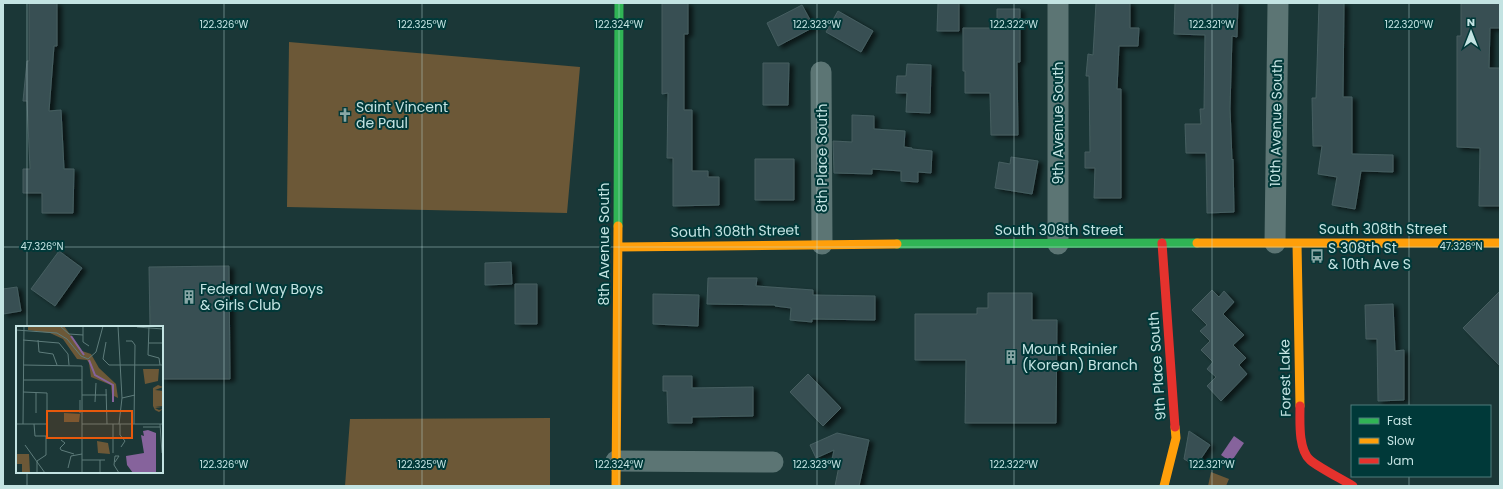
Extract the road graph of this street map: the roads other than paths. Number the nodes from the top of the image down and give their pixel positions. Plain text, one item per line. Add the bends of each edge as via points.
1 (619, 3) edge
2 (1058, 3) edge
3 (1278, 3) edge
4 (821, 72) dead end
5 (1162, 243) junction
6 (1275, 243) junction
7 (1297, 243) junction
8 (1500, 243) edge
9 (822, 244) junction
10 (1058, 244) junction
11 (618, 247) junction
12 (616, 461) junction
13 (773, 462) dead end
14 (616, 486) edge
15 (1164, 486) edge
16 (1353, 486) edge

1 - 11 street, 8th Avenue South
2 - 10 street, 9th Avenue South
3 - 6 street, 10th Avenue South
4 - 9 street, 8th Place South
5 - 6 street, South 308th Street
5 - 10 street, South 308th Street
5 - 15 street, 9th Place South via 1176,438
6 - 7 street, South 308th Street
7 - 8 street, South 308th Street
7 - 16 street, Forest Lake via 1300,435 1309,460
9 - 10 street, South 308th Street
9 - 11 street, South 308th Street
11 - 12 street, 8th Avenue South
12 - 13 street
12 - 14 street, 8th Avenue South

